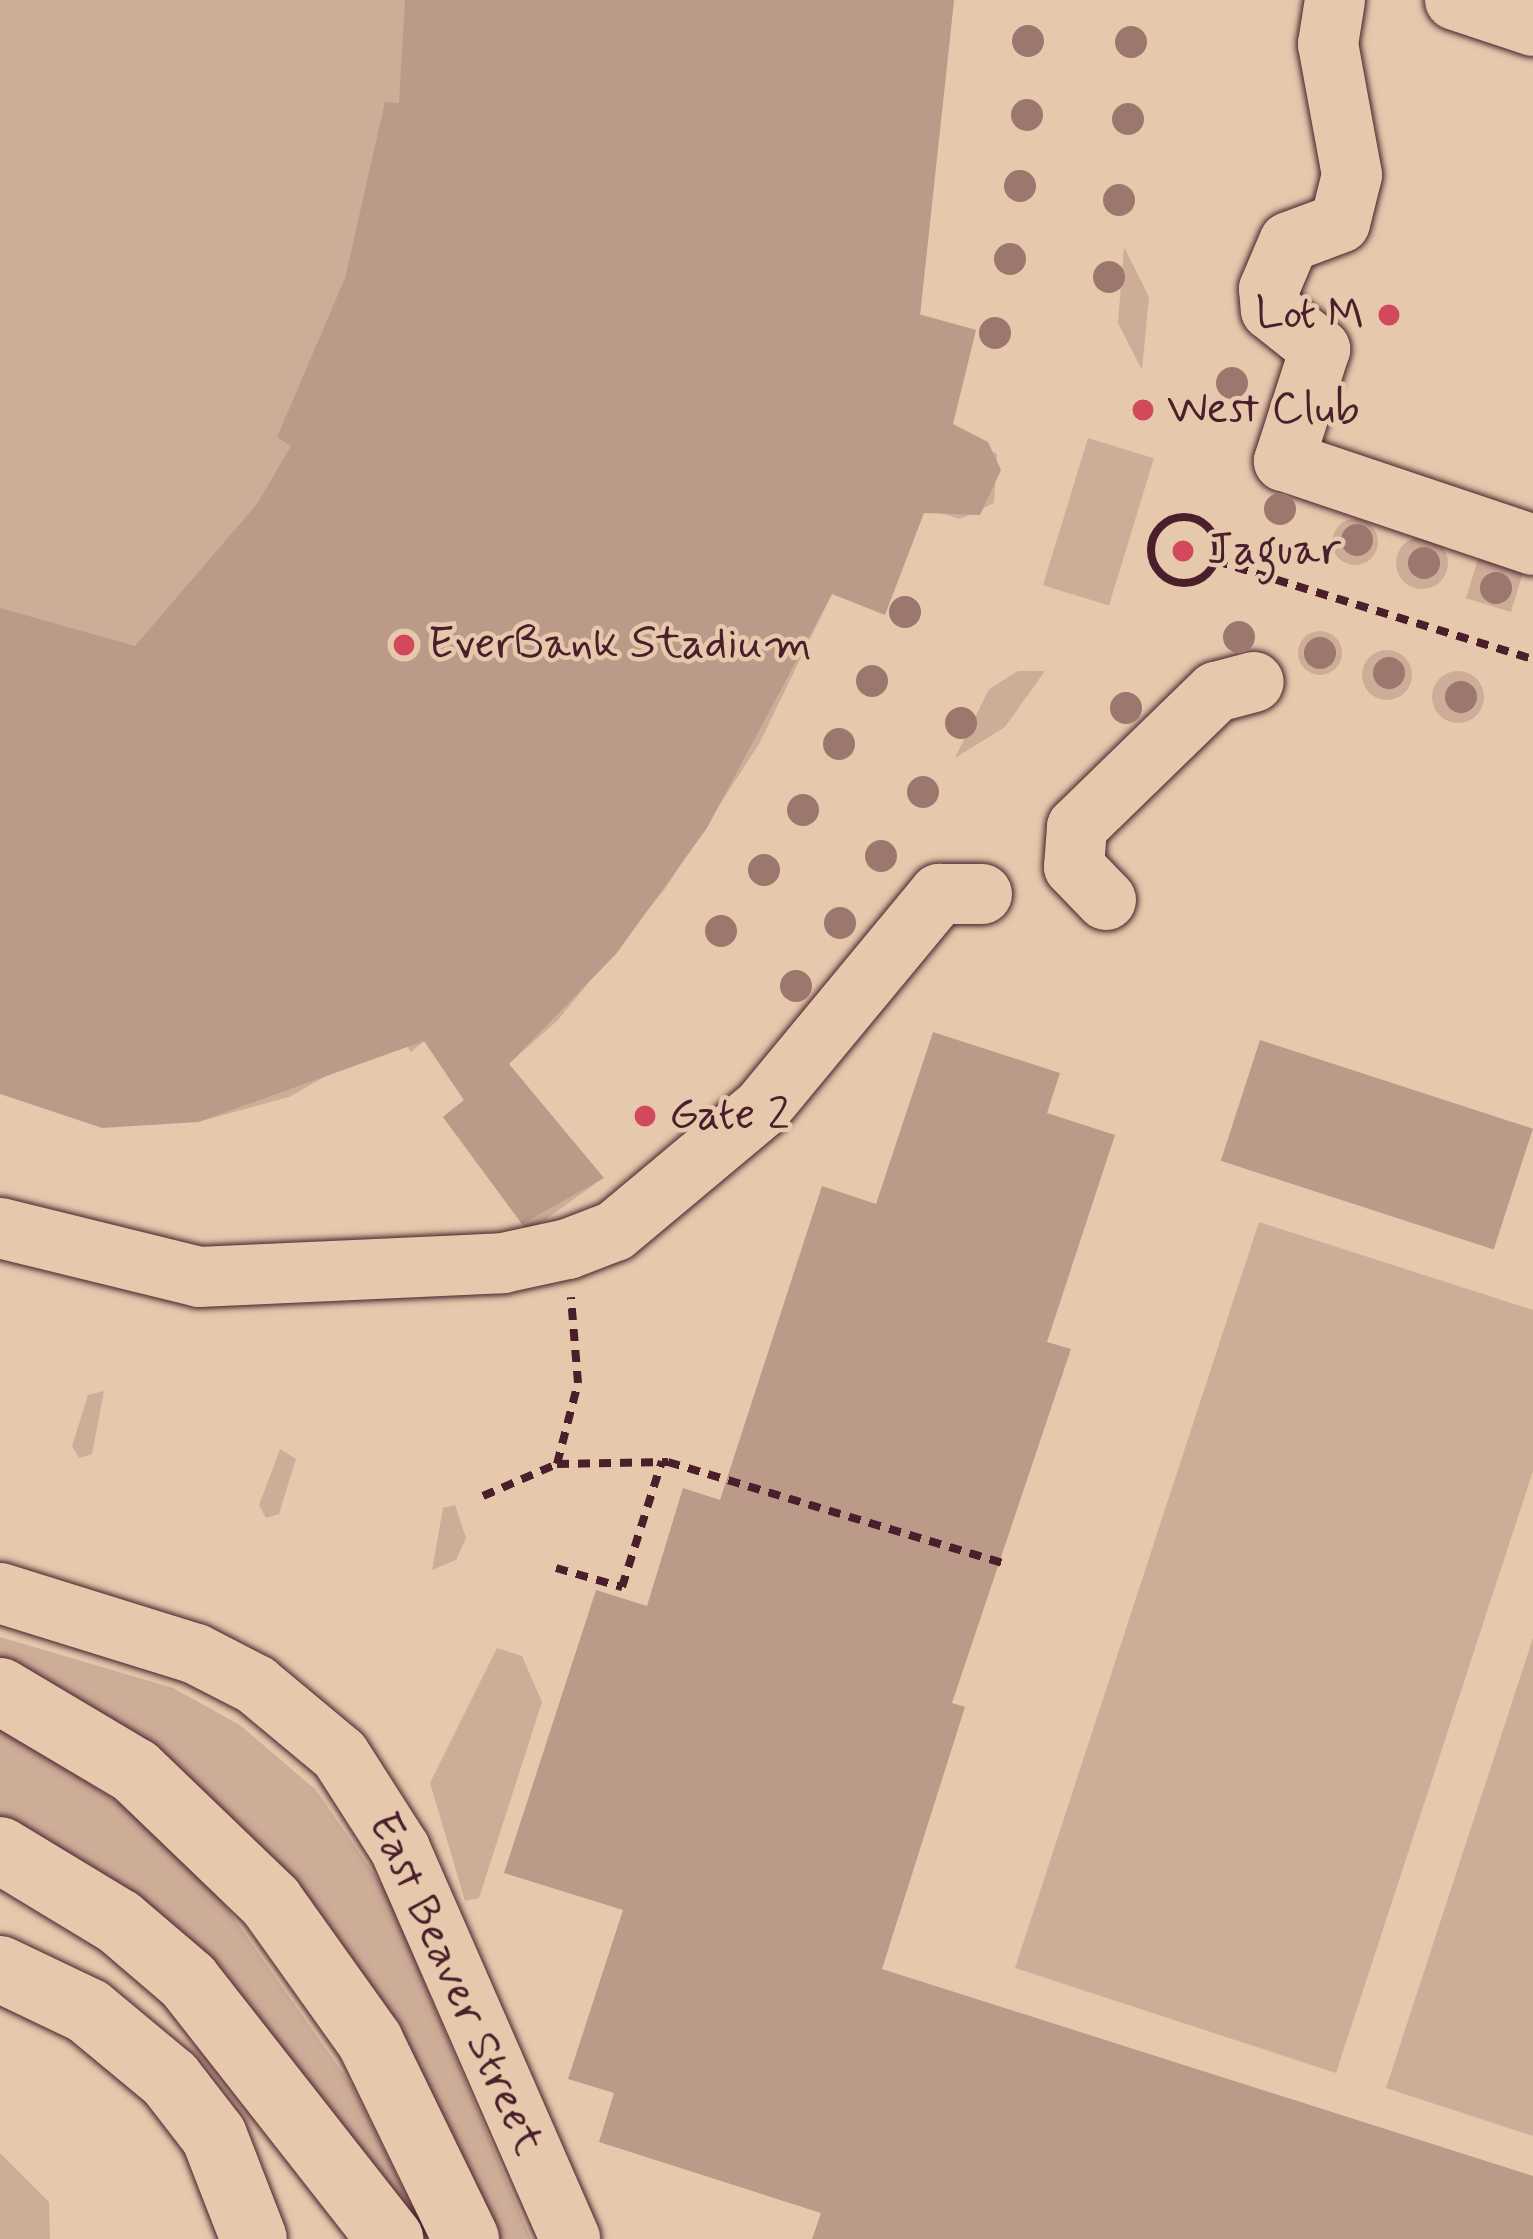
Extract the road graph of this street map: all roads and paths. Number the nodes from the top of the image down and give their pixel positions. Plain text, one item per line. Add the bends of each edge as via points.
1 (1335, 0) edge
2 (1455, 0) edge
3 (1533, 26) edge
4 (1533, 545) edge
5 (1216, 561) junction
6 (1533, 659) edge
7 (1254, 682) dead end
8 (982, 894) dead end
9 (1106, 900) dead end
10 (0, 1228) edge
11 (568, 1249) junction
12 (662, 1461) junction
13 (557, 1464) junction
14 (483, 1496) dead end
15 (1003, 1563) dead end
16 (556, 1568) dead end
17 (0, 1593) edge
18 (0, 1691) edge
19 (0, 1850) edge
20 (0, 1970) edge
21 (254, 2239) edge
22 (390, 2239) edge
23 (466, 2239) edge
24 (570, 2239) edge

1 - 4 street via 1328,44 1352,175 1340,223 1289,242 1269,290 1271,310 1321,349 1284,461
2 - 3 street
5 - 5 path via 1203,523 1172,519 1156,533 1151,554 1171,579 1192,582
5 - 6 path
7 - 9 street via 1216,692 1077,827 1074,867
8 - 11 street via 939,894 761,1108 615,1231
10 - 11 street via 199,1277 503,1263
11 - 13 path via 578,1383
12 - 13 path
12 - 15 path
12 - 16 path via 622,1587
13 - 14 path
17 - 24 street, East Beaver Street via 196,1654 256,1685 340,1755 400,1849
18 - 23 highway via 148,1781 271,1902 370,2041
19 - 22 highway via 96,1905 188,1981
20 - 21 highway via 88,2012 170,2079 223,2154

